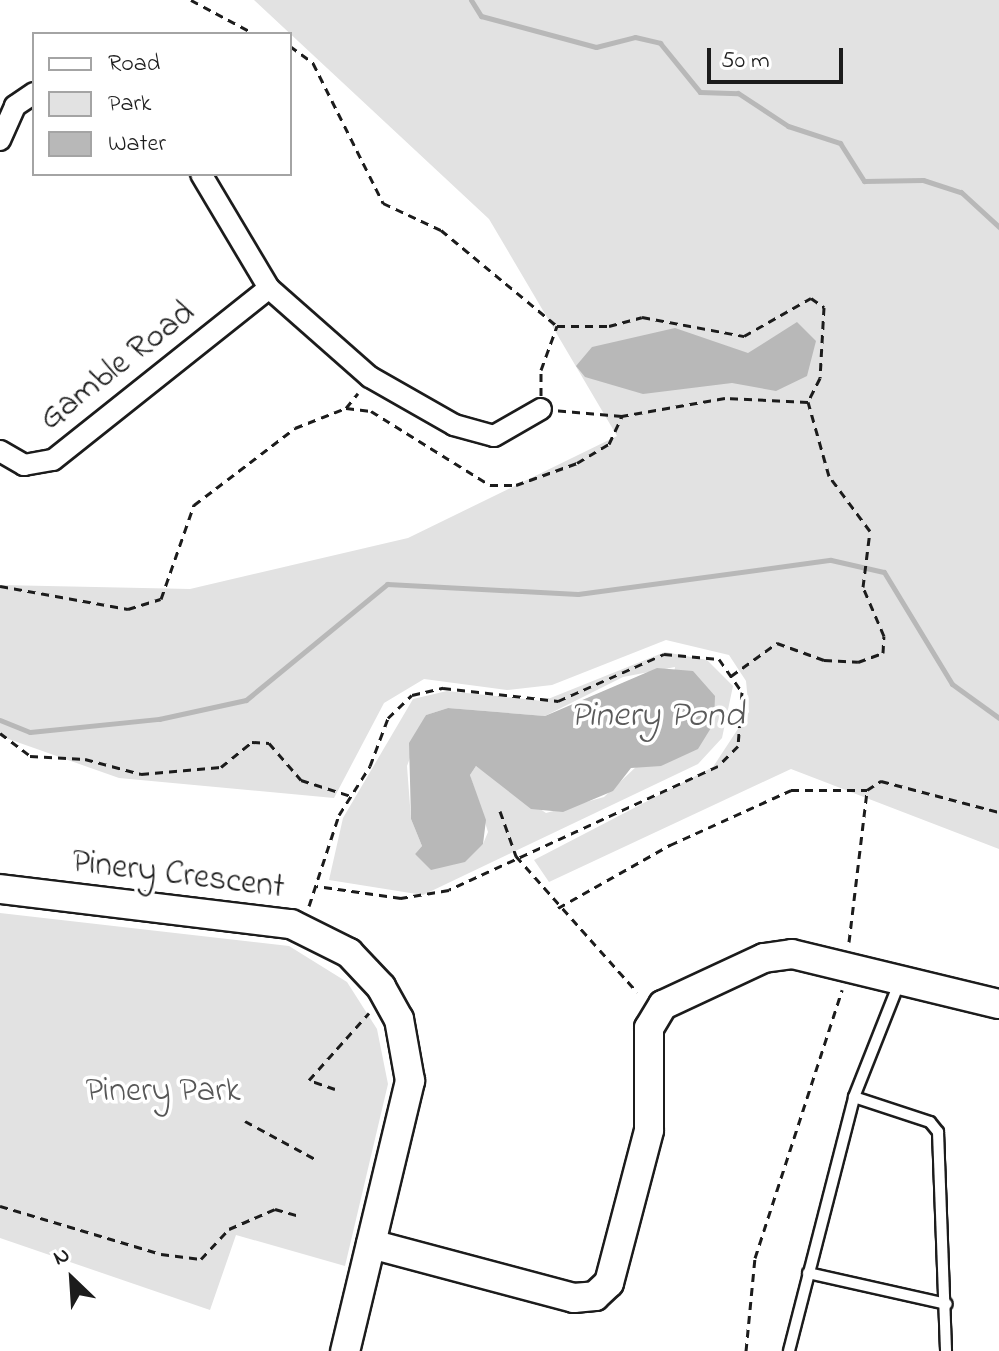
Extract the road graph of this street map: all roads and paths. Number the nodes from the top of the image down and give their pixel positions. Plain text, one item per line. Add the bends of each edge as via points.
1 (191, 0) edge
2 (251, 32) edge
3 (292, 47) edge
4 (32, 94) edge
5 (0, 140) edge
6 (202, 176) edge
7 (269, 288) junction
8 (557, 326) junction
9 (363, 387) dead end
10 (808, 402) junction
11 (346, 408) junction
12 (541, 409) junction
13 (622, 416) junction
14 (0, 451) edge
15 (0, 586) edge
16 (731, 677) junction
17 (0, 733) edge
18 (867, 790) junction
19 (351, 796) junction
20 (500, 811) dead end
21 (999, 812) edge
22 (516, 856) junction
23 (317, 886) junction
24 (0, 889) edge
25 (309, 906) dead end
26 (558, 908) junction
27 (849, 942) dead end
28 (901, 979) junction
29 (843, 985) dead end
30 (637, 992) dead end
31 (999, 1004) edge
32 (369, 1013) dead end
33 (335, 1089) dead end
34 (854, 1097) junction
35 (245, 1121) dead end
36 (315, 1159) dead end
37 (0, 1206) edge
38 (300, 1216) dead end
39 (371, 1244) junction
40 (808, 1273) junction
41 (947, 1304) junction
42 (345, 1351) edge
43 (746, 1351) edge
44 (789, 1351) edge
45 (946, 1351) edge

1 - 2 path
3 - 8 path via 313,63 383,203 441,230
4 - 5 street via 15,106
6 - 7 street
7 - 12 street via 370,377 454,425 494,436
7 - 14 street, Gamble Road via 53,460 24,465
8 - 10 path via 609,326 642,317 744,336 811,298 824,307 820,378
8 - 12 path via 541,370
9 - 11 path
10 - 13 path via 725,398
10 - 16 path via 829,476 870,531 863,587 884,636 883,653 858,662 824,660 777,643
11 - 13 path via 371,411 490,485 516,485 577,463 609,444
11 - 15 path via 295,428 194,505 161,599 128,609
12 - 13 path
16 - 19 path via 719,659 664,654 558,701 443,688 412,695 388,718
16 - 22 path via 742,692 738,746 718,766
17 - 19 path via 30,756 85,759 141,774 221,767 252,742 269,743 301,780
18 - 21 path via 881,781 900,783
18 - 26 path via 791,790 670,845
18 - 27 path
19 - 23 path
20 - 22 path
22 - 23 path via 449,890 401,898
22 - 26 path
23 - 25 path
24 - 39 street, Pinery Crescent via 282,922 332,942 363,965 399,1019 410,1081
26 - 30 path
28 - 31 street
28 - 34 lane
28 - 39 street via 779,955 654,1011 652,1115 616,1261 595,1296 574,1298
29 - 43 path via 755,1258
32 - 33 path via 309,1080
34 - 40 lane
34 - 41 lane via 935,1126
35 - 36 path
37 - 38 path via 161,1254 201,1259 229,1229 275,1209
39 - 42 street, Pinery Crescent
40 - 41 lane
40 - 44 lane
41 - 45 lane

